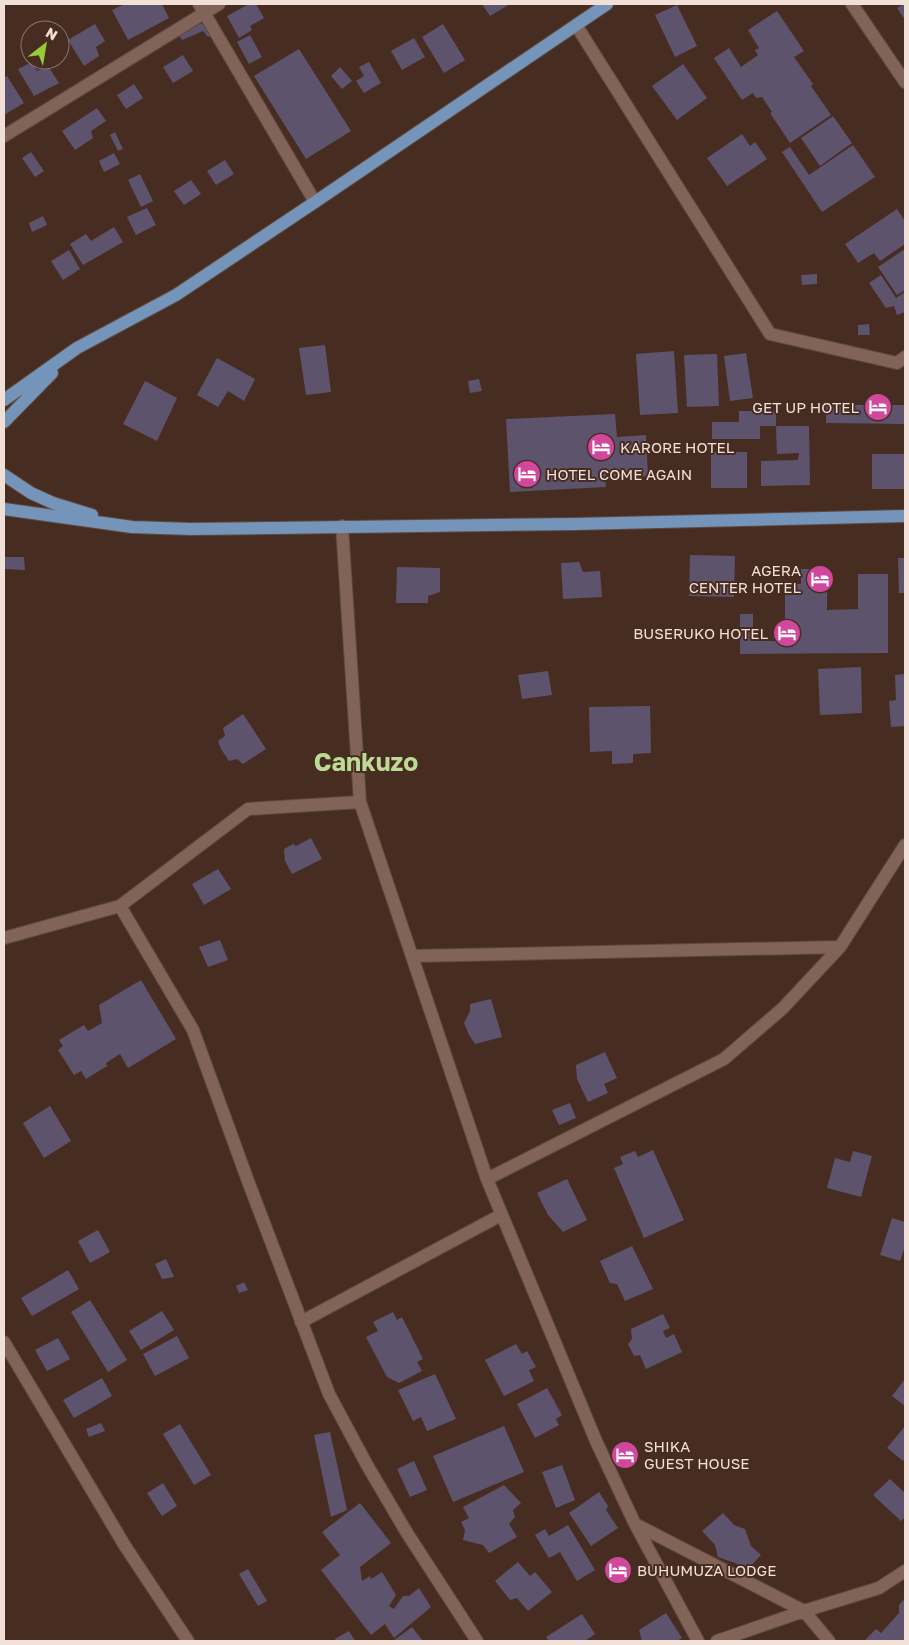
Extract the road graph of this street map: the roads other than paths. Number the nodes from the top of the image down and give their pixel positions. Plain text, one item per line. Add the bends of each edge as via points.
1 (219, 4) edge
2 (607, 4) edge
3 (852, 4) edge
4 (202, 8) edge
5 (576, 26) junction
6 (905, 82) edge
7 (4, 136) edge
8 (316, 202) junction
9 (77, 348) junction
10 (905, 357) edge
11 (4, 400) edge
12 (4, 422) edge
13 (4, 474) edge
14 (4, 509) edge
15 (905, 516) edge
16 (342, 526) junction
17 (132, 527) junction
18 (360, 802) junction
19 (905, 846) edge
20 (120, 906) junction
21 (4, 938) edge
22 (840, 947) junction
23 (412, 956) junction
24 (486, 1178) junction
25 (501, 1215) junction
26 (301, 1322) junction
27 (4, 1342) edge
28 (635, 1524) junction
29 (905, 1571) edge
30 (804, 1611) junction
31 (188, 1641) edge
32 (477, 1641) edge
33 (698, 1641) edge
34 (717, 1641) edge
35 (830, 1641) edge

1 - 4 street
2 - 5 main road
3 - 6 street
4 - 7 street
4 - 8 street
5 - 8 main road
5 - 10 street via 770,334 897,363
8 - 9 main road via 176,294
9 - 11 main road
9 - 12 main road
13 - 17 main road via 53,504
14 - 17 main road
15 - 16 main road
16 - 17 main road
16 - 18 street
18 - 20 street via 248,810
18 - 23 street
19 - 22 street
20 - 21 street
20 - 26 street via 193,1030
22 - 23 street
22 - 24 street via 783,1008 724,1059
23 - 24 street
24 - 25 street
25 - 26 street
25 - 28 street via 596,1441
26 - 32 street via 329,1394 367,1465
27 - 31 street via 124,1546
28 - 30 street
28 - 33 street
29 - 30 street via 878,1588
30 - 34 street
30 - 35 street

